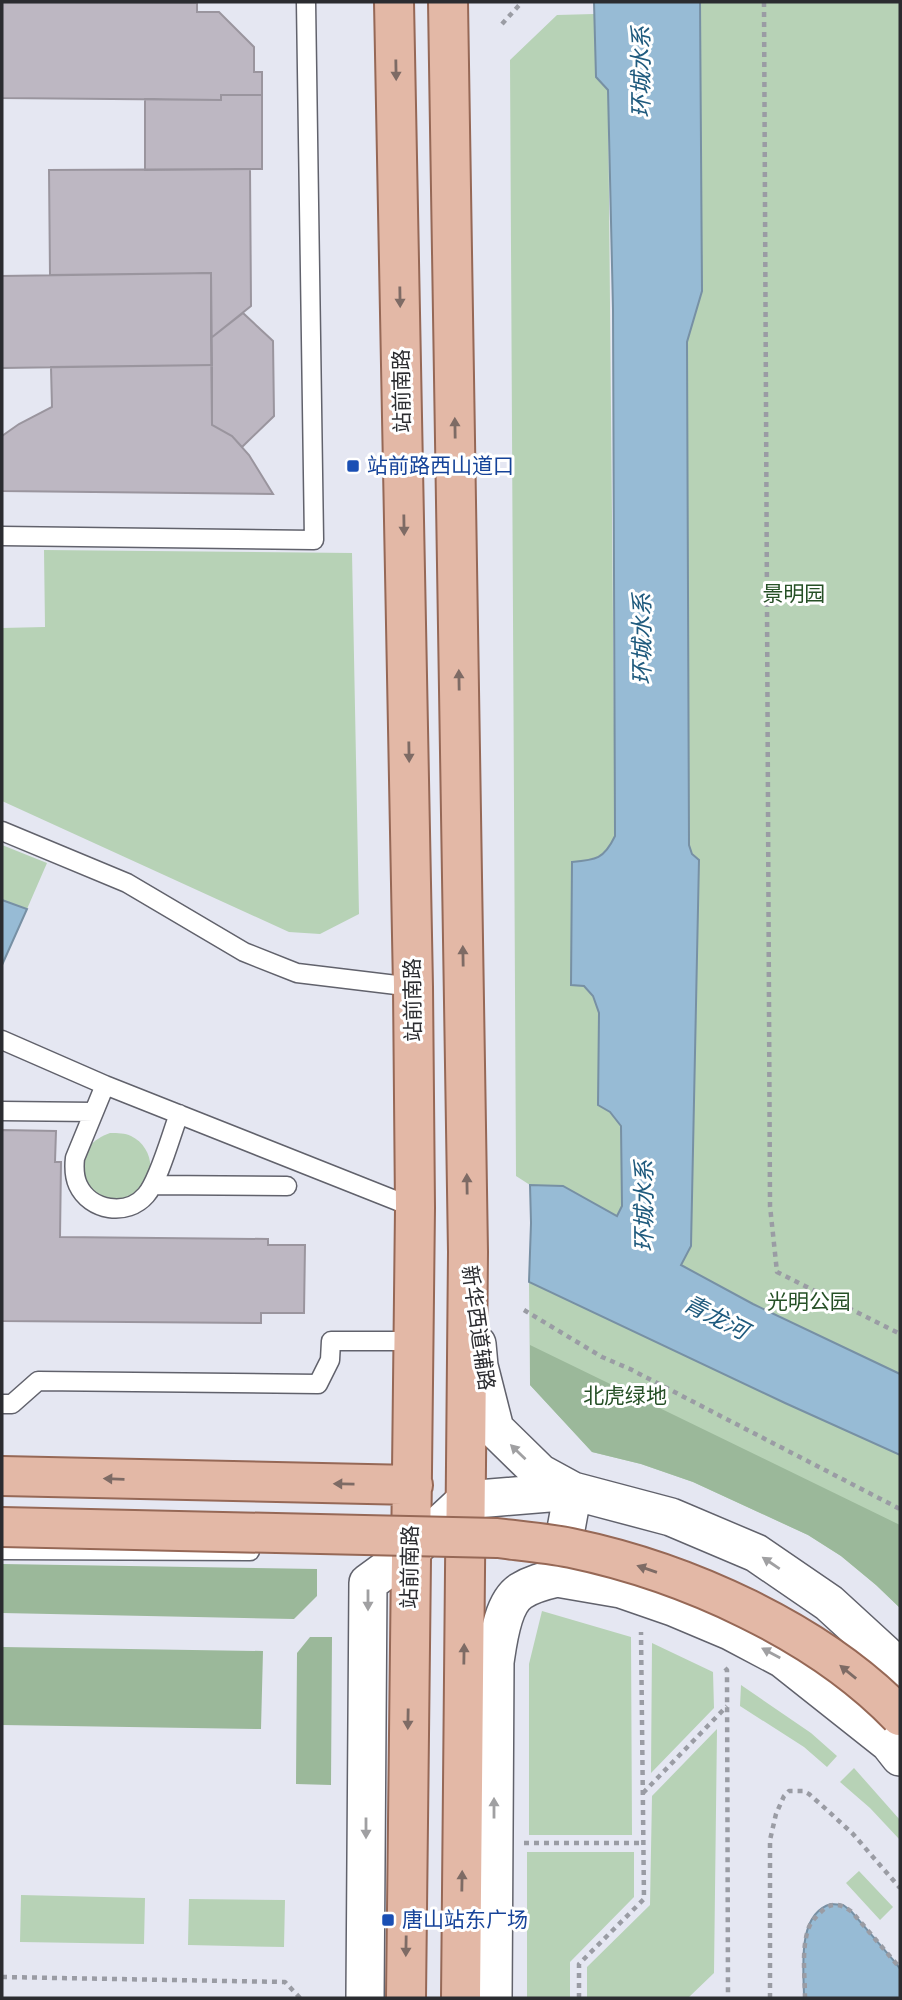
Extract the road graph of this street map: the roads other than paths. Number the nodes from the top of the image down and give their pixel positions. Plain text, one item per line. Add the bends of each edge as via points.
1 (306, 2) edge
2 (394, 2) edge
3 (448, 2) edge
4 (2, 536) edge
5 (2, 831) edge
6 (413, 987) junction
7 (2, 1040) edge
8 (105, 1085) junction
9 (2, 1111) edge
10 (94, 1112) junction
11 (179, 1114) junction
12 (153, 1185) junction
13 (287, 1186) dead end
14 (415, 1208) junction
15 (468, 1252) junction
16 (414, 1340) junction
17 (2, 1404) edge
18 (2, 1476) edge
19 (413, 1485) junction
20 (573, 1491) junction
21 (466, 1500) junction
22 (2, 1527) edge
23 (2, 1550) edge
24 (274, 1552) dead end
25 (369, 1552) dead end
26 (410, 1553) junction
27 (557, 1578) junction
28 (900, 1668) edge
29 (900, 1716) edge
30 (900, 1757) edge
31 (365, 1998) edge
32 (405, 1998) edge
33 (461, 1998) edge
34 (493, 1998) edge

1 - 4 lane via 314,540
2 -> 6 main road, 站前南路
15 -> 3 main road
5 - 6 lane via 127,883 244,952 297,973
6 - 14 main road, 站前南路
7 - 8 lane
8 - 10 lane
8 - 11 lane
9 - 10 lane
10 - 12 lane via 75,1158 74,1171 84,1194 94,1203 120,1209 139,1201
11 - 12 lane
11 - 14 lane
12 - 13 lane
14 - 16 main road, 站前南路
20 -> 15 street, 新华西道辅路 via 540,1473 495,1429 479,1366
15 - 21 main road
16 - 17 lane via 331,1340 330,1360 318,1384 38,1381 12,1404
16 - 19 main road, 站前南路
19 -> 18 main road
19 - 26 main road, 站前南路
20 - 21 street
20 - 27 street
28 -> 20 street via 830,1603 756,1553 671,1517
21 - 26 street
33 -> 21 main road
29 -> 22 main road, bridge via 839,1664 732,1602 630,1563 570,1548 497,1538
23 - 24 lane
25 - 26 lane
26 -> 31 street via 368,1583
26 -> 32 main road, 站前南路
30 -> 27 street via 783,1659 730,1631 621,1589
34 -> 27 street via 495,1662 508,1606 518,1593

